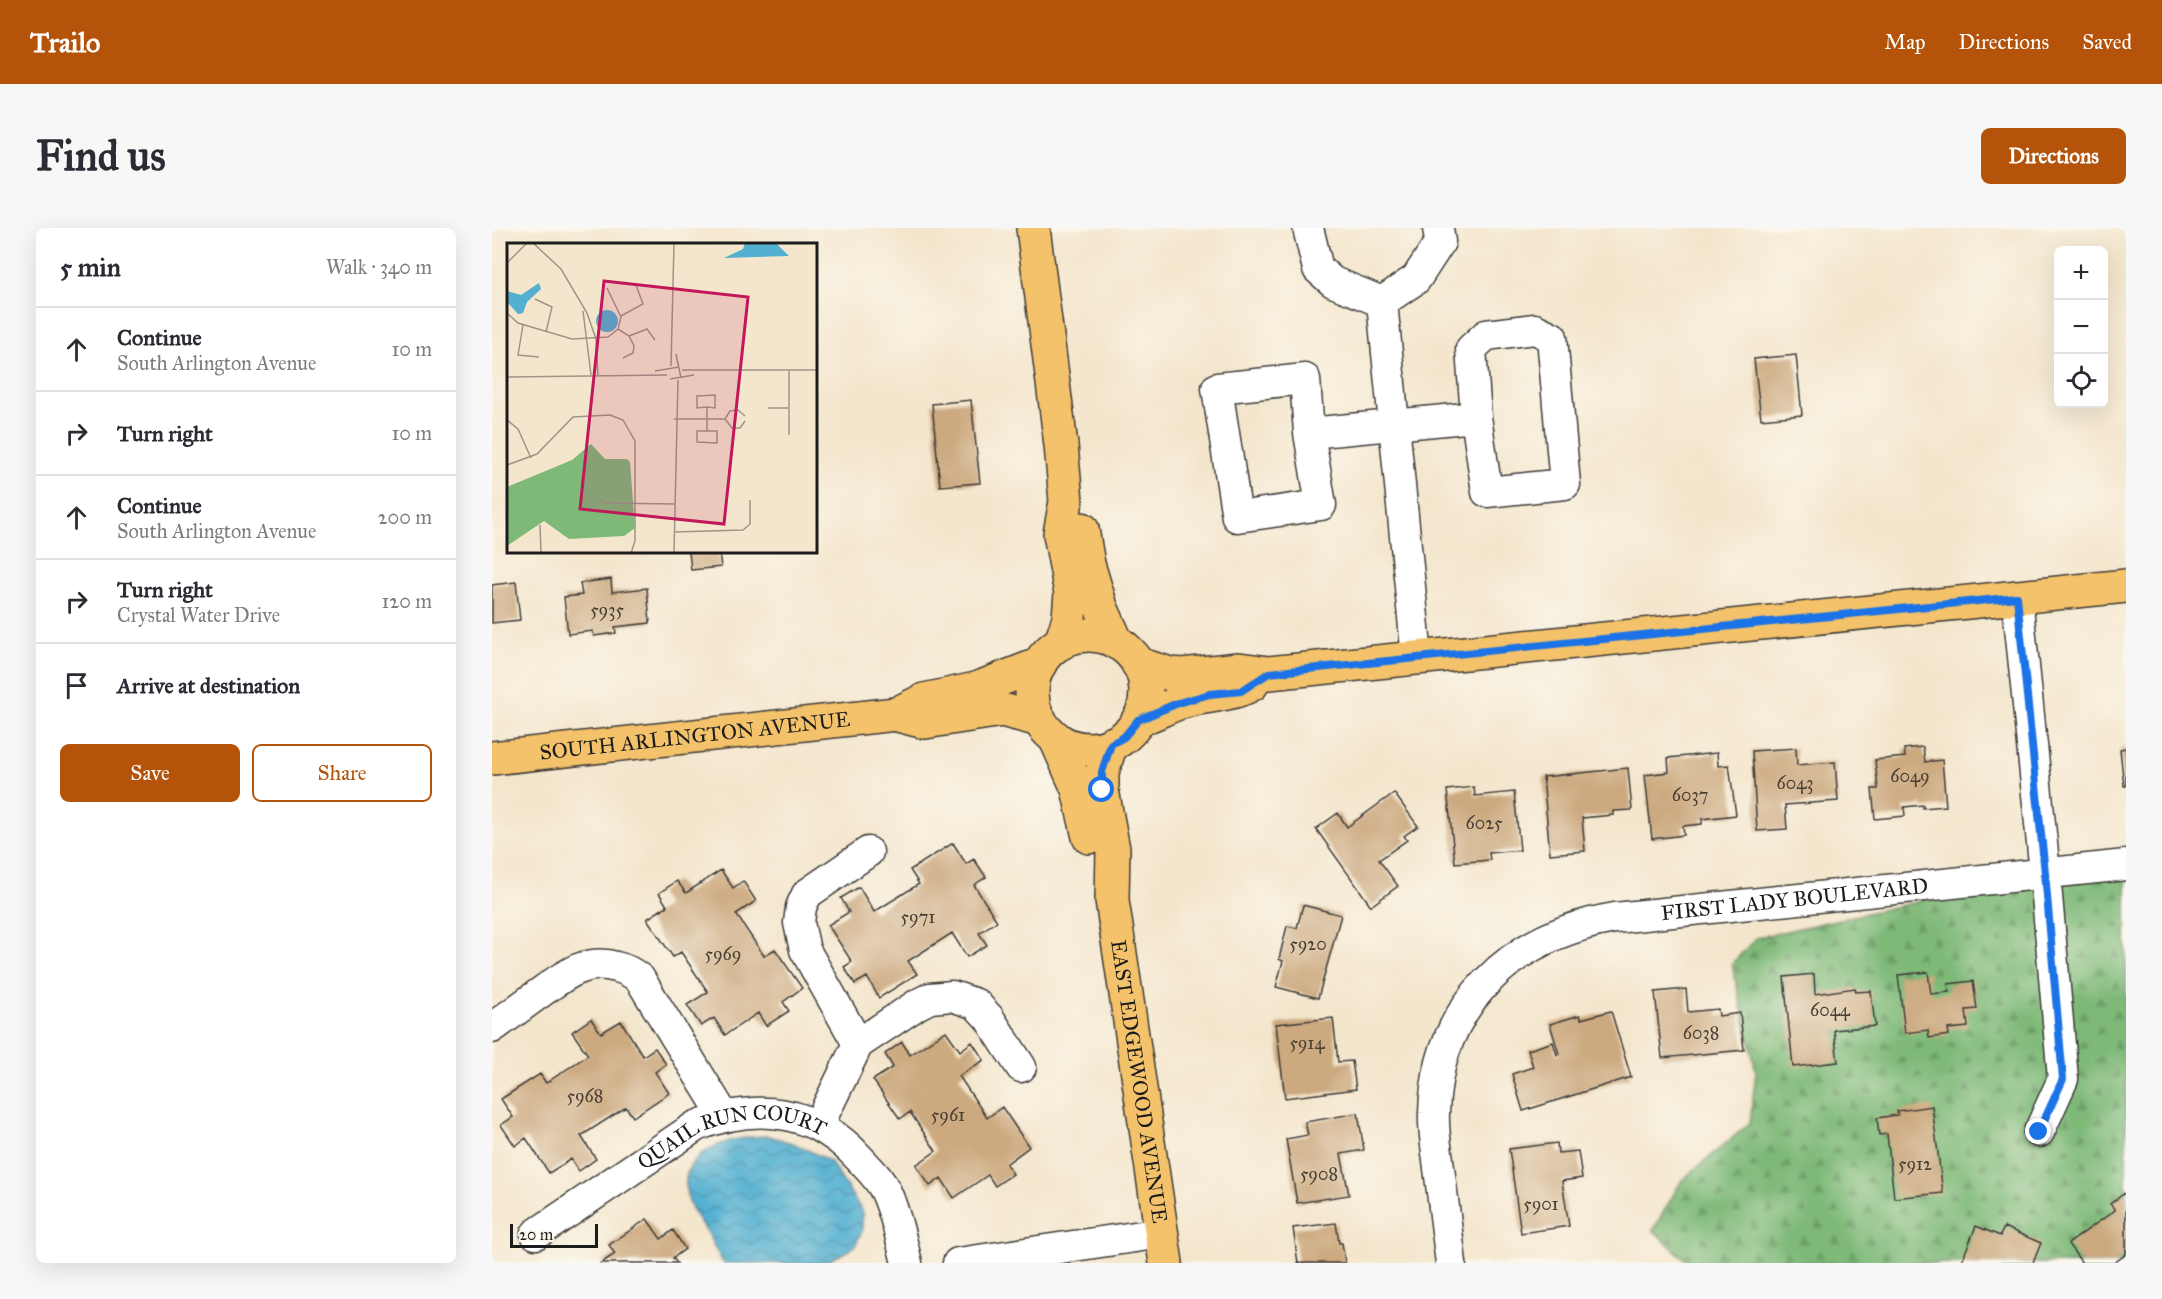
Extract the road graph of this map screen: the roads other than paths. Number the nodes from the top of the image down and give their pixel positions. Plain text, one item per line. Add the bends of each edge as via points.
1 (1033, 228) edge
2 (1308, 228) edge
3 (1438, 228) edge
4 (1382, 302) junction
5 (1476, 417) junction
6 (1394, 426) junction
7 (1309, 434) junction
8 (1066, 501) junction
9 (2126, 586) edge
10 (2017, 597) junction
11 (1051, 653) junction
12 (1128, 654) junction
13 (1417, 658) junction
14 (1269, 673) junction
15 (896, 714) junction
16 (1138, 720) junction
17 (1048, 729) junction
18 (1111, 744) junction
19 (492, 758) edge
20 (868, 852) dead end
21 (2126, 865) edge
22 (2045, 873) junction
23 (1112, 900) junction
24 (492, 1028) edge
25 (858, 1044) junction
26 (1022, 1067) dead end
27 (724, 1116) junction
28 (818, 1126) junction
29 (2039, 1132) dead end
30 (536, 1234) dead end
31 (1164, 1248) edge
32 (907, 1263) edge
33 (958, 1263) edge
34 (1451, 1263) edge

1 - 8 main road
2 - 4 street via 1318,269 1333,282
3 - 4 street via 1440,242 1416,279
4 - 6 street
5 - 5 street via 1488,492 1565,484 1552,338 1535,329 1486,335 1471,349
5 - 6 street
6 - 7 street
6 - 13 street
7 - 7 street via 1305,380 1217,388 1237,518 1321,505
8 - 11 main road via 1060,534 1071,593 1069,618
8 - 12 main road via 1082,530 1101,607
9 - 10 main road
10 - 13 main road
10 - 22 street
11 - 12 main road via 1075,637 1089,635 1104,637
11 - 15 main road, SOUTH ARLINGTON AVENUE via 976,689 924,700
11 - 17 main road via 1035,677 1033,692 1035,707
12 - 14 main road via 1170,674 1239,669
12 - 16 main road via 1144,677 1144,707
13 - 14 main road
14 - 16 main road via 1241,691 1178,703
15 - 17 main road, SOUTH ARLINGTON AVENUE via 925,722 1002,710
15 - 19 main road, SOUTH ARLINGTON AVENUE
16 - 18 main road via 1124,737
17 - 18 main road via 1068,745 1097,748
17 - 23 main road via 1078,789 1092,854
18 - 23 main road via 1102,772 1102,790 1113,849
20 - 25 street via 807,894 799,923 805,950
21 - 22 street, FIRST LADY BOULEVARD
22 - 29 street via 2063,1079
22 - 34 street, FIRST LADY BOULEVARD via 1602,920 1548,937 1512,958 1466,1008 1442,1059 1436,1087 1435,1125
23 - 31 main road, EAST EDGEWOOD AVENUE
24 - 27 street via 566,974 596,963 623,969 640,979
25 - 26 street via 918,1004 930,998 952,996 969,1000 982,1009
25 - 28 street
27 - 28 street, QUAIL RUN COURT via 779,1113
27 - 30 street, QUAIL RUN COURT via 685,1132
28 - 32 street, QUAIL RUN COURT via 842,1142 876,1175 886,1192
31 - 33 street

